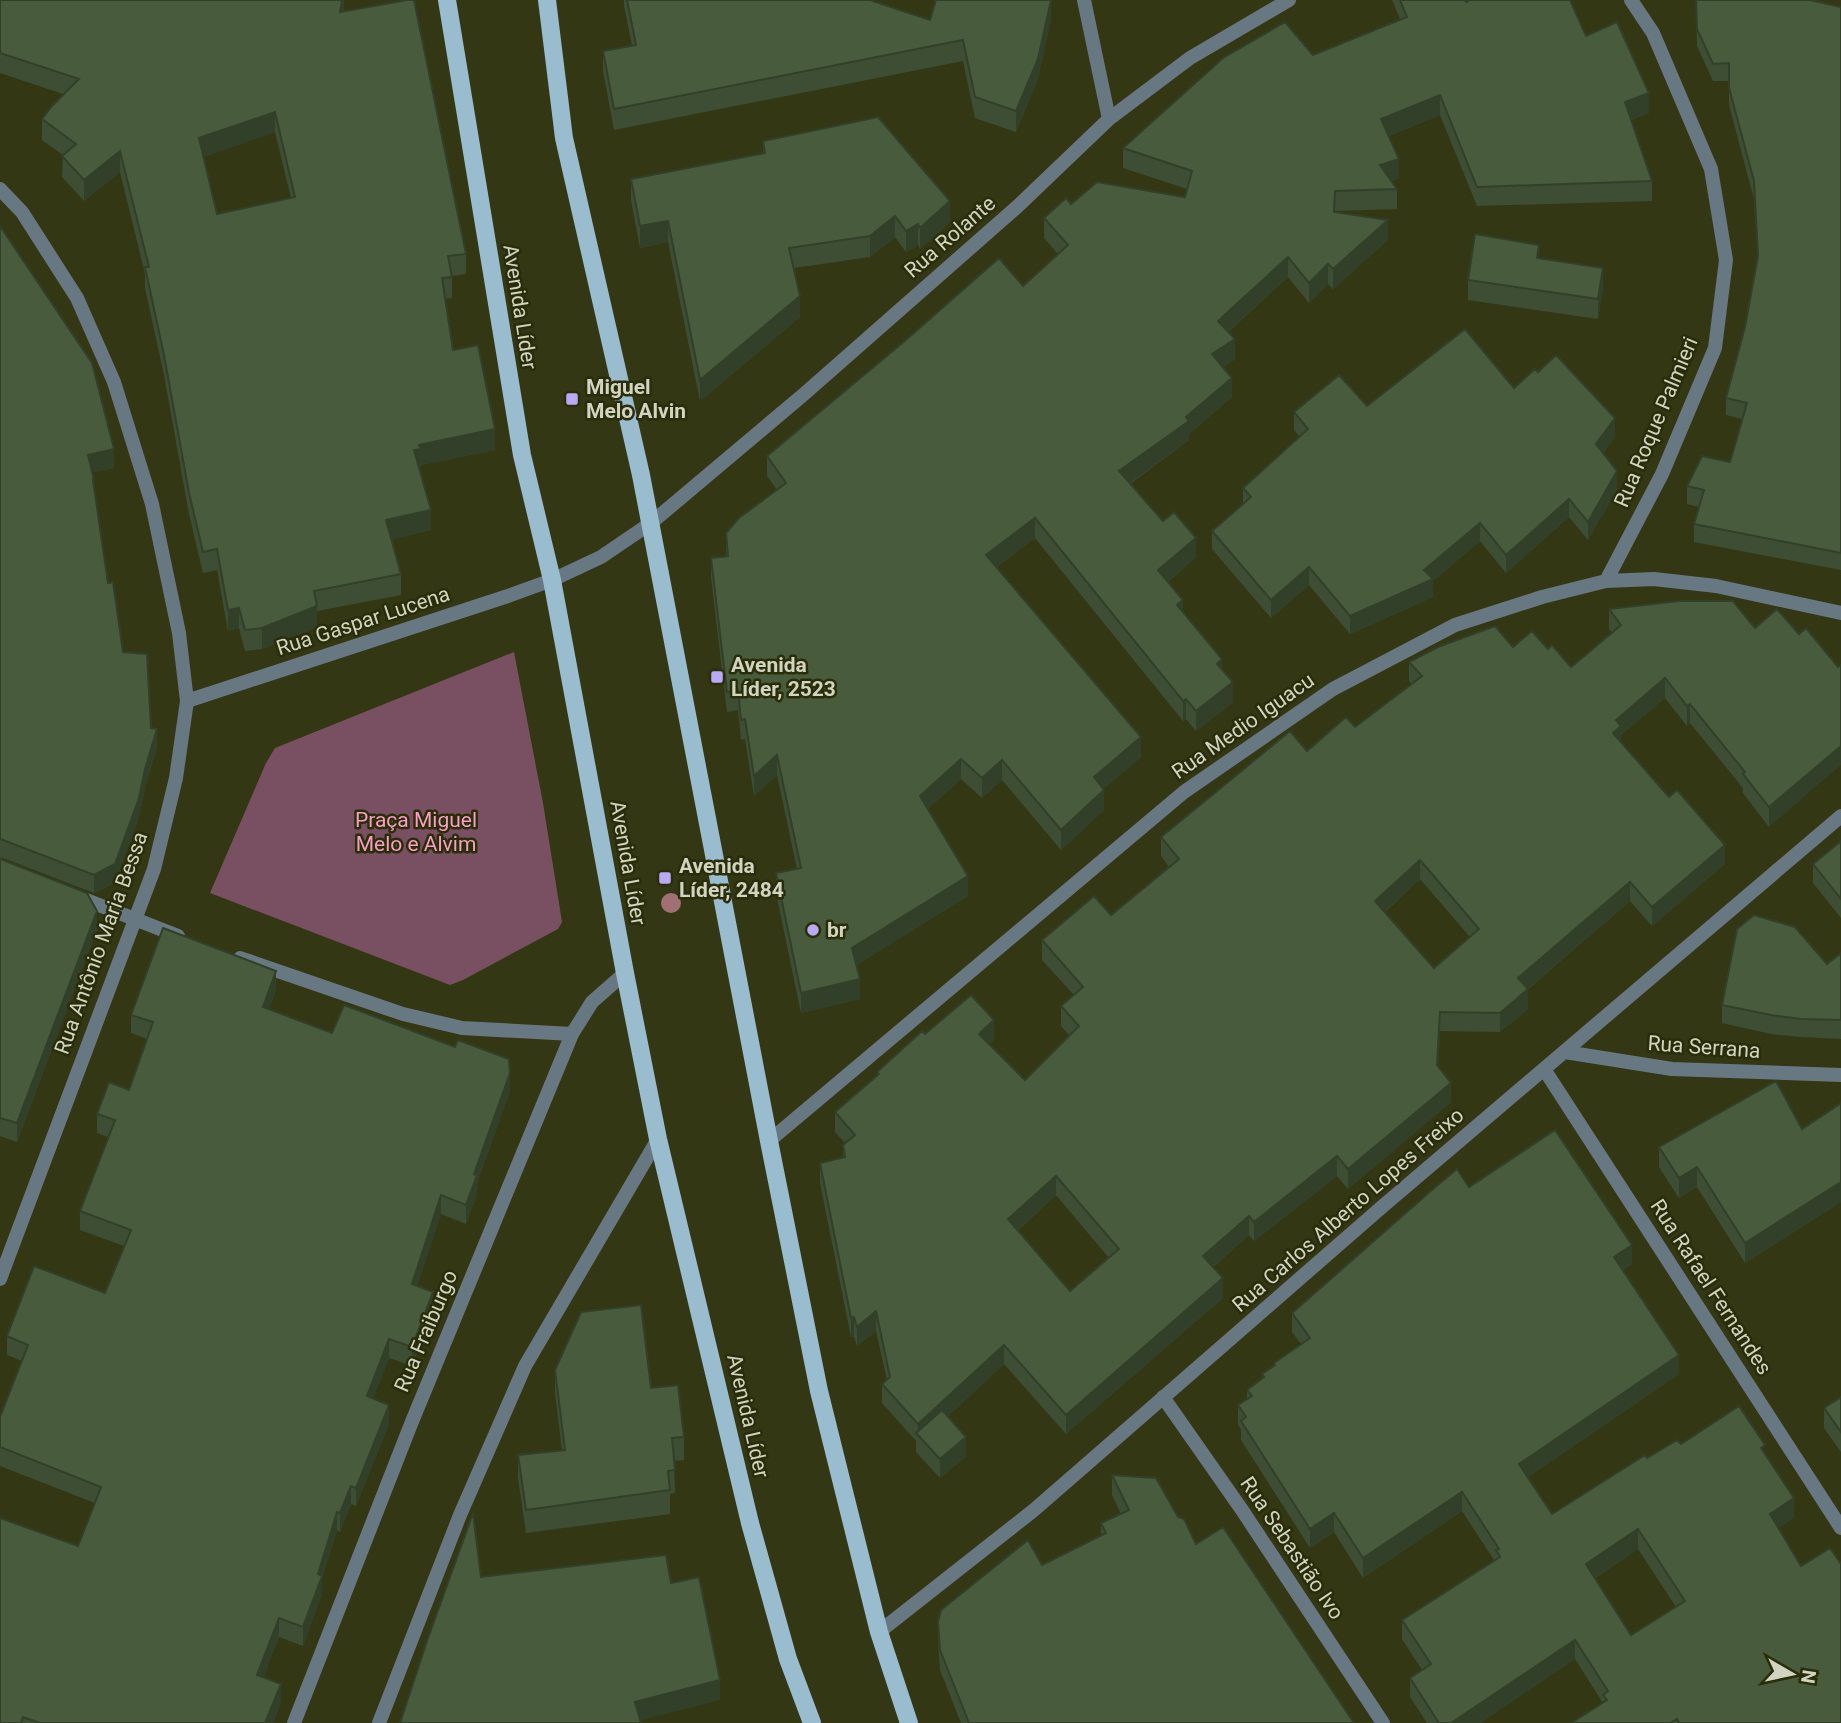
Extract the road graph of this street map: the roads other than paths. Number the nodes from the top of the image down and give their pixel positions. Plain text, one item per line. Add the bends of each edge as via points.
1 (447, 0) edge
2 (547, 0) edge
3 (1084, 0) edge
4 (1289, 0) edge
5 (1631, 0) edge
6 (1108, 119) junction
7 (0, 189) edge
8 (650, 523) junction
9 (552, 580) junction
10 (1606, 580) junction
11 (1841, 613) edge
12 (187, 701) junction
13 (1841, 816) edge
14 (61, 890) edge
15 (135, 919) junction
16 (196, 943) edge
17 (222, 952) edge
18 (625, 973) junction
19 (572, 1034) junction
20 (1565, 1052) junction
21 (1544, 1069) junction
22 (1841, 1074) edge
23 (659, 1139) junction
24 (769, 1141) junction
25 (0, 1279) edge
26 (1163, 1397) junction
27 (1841, 1528) edge
28 (879, 1632) junction
29 (294, 1723) edge
30 (379, 1723) edge
31 (812, 1723) edge
32 (909, 1723) edge
33 (1383, 1723) edge

1 - 9 main road, Avenida Líder via 522,455
2 - 8 main road via 564,138
3 - 6 street
4 - 6 street, Rua Rolante via 1190,58
5 - 10 street, Rua Roque Palmieri via 1653,33 1711,169 1726,260 1715,348 1662,474
6 - 8 street, Rua Rolante via 1018,206
7 - 12 street, Rua Antônio Maria Bessa via 22,212 77,298 114,382 152,504
8 - 9 street, Rua Rolante via 601,557
8 - 24 main road
9 - 12 street, Rua Gaspar Lucena
9 - 18 main road, Avenida Líder
10 - 11 street, Rua Medio Iguacu via 1654,579 1716,586
10 - 24 street, Rua Medio Iguacu via 1455,625 1333,689 1184,792
12 - 15 street, Rua Antônio Maria Bessa via 176,778 154,869
13 - 20 street, Rua Carlos Alberto Lopes Freixo
14 - 15 street
15 - 16 street
15 - 25 street, Rua Antônio Maria Bessa
17 - 19 street via 415,1017 462,1028
18 - 19 street, Rua Fraiburgo via 592,1002
18 - 23 main road, Avenida Líder
19 - 29 street, Rua Fraiburgo
20 - 21 street, Rua Carlos Alberto Lopes Freixo
20 - 22 street, Rua Serrana via 1671,1069
21 - 26 street, Rua Carlos Alberto Lopes Freixo
21 - 27 street, Rua Rafael Fernandes
23 - 30 street via 524,1366 460,1514
23 - 31 main road, Avenida Líder via 750,1523 788,1659
24 - 28 main road via 819,1391
26 - 28 street, Rua Carlos Alberto Lopes Freixo via 1034,1510
26 - 33 street, Rua Sebastião Ivo
28 - 32 main road

